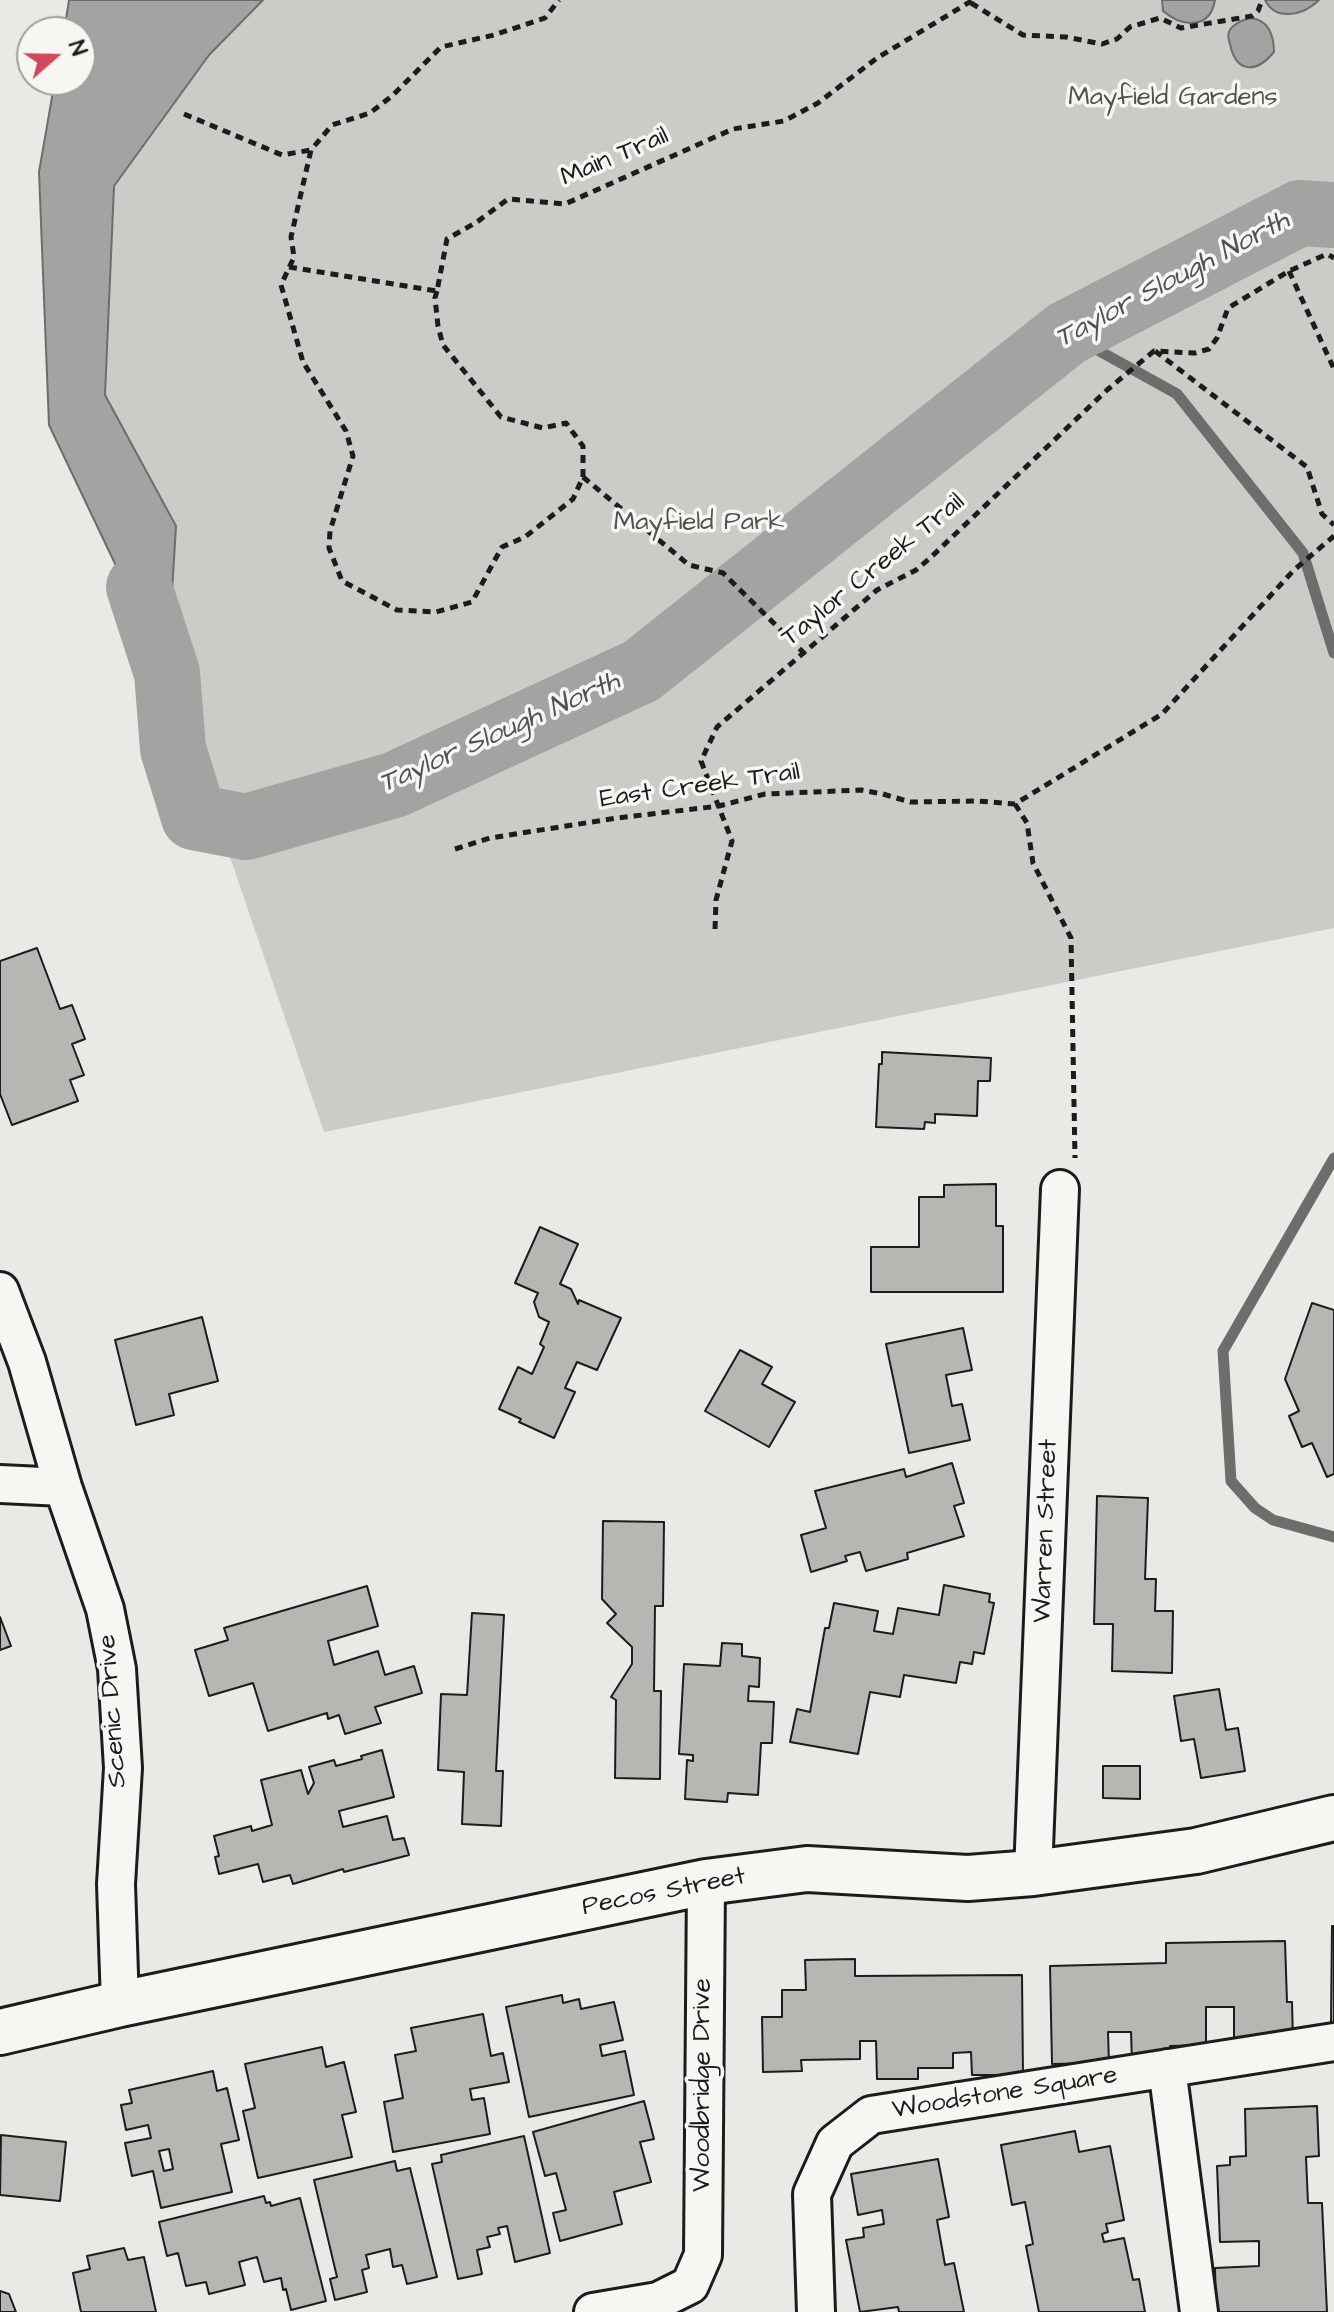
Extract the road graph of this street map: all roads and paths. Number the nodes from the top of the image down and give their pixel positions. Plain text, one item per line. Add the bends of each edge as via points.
1 (559, 0) edge
2 (1262, 0) edge
3 (972, 2) edge
4 (184, 114) dead end
5 (311, 150) junction
6 (1334, 258) edge
7 (289, 267) junction
8 (1289, 271) junction
9 (437, 291) junction
10 (1154, 351) junction
11 (1334, 369) edge
12 (583, 477) junction
13 (1334, 525) edge
14 (1334, 536) edge
15 (805, 654) junction
16 (1015, 804) junction
17 (719, 806) junction
18 (455, 849) dead end
19 (715, 929) dead end
20 (1060, 1189) joint
21 (0, 1291) edge
22 (0, 1484) edge
23 (63, 1487) junction
24 (1334, 1818) edge
25 (1033, 1873) junction
26 (706, 1882) junction
27 (120, 2004) junction
28 (0, 2032) edge
29 (1334, 2042) edge
30 (1167, 2068) junction
31 (593, 2312) edge
32 (816, 2312) edge
33 (1199, 2312) edge

1 - 5 path via 545,18 441,47 392,96 370,113 332,125
2 - 3 path via 1252,16 1181,28 1160,18 1130,27 1102,44 1023,35
3 - 9 path, Main Trail via 784,121 733,129 565,204 508,199 447,239
4 - 5 path via 282,155
5 - 7 path
6 - 8 path via 1327,254
7 - 9 path
7 - 12 path via 281,285 303,362 346,431 353,456 330,531 329,548 342,581 397,610 436,612 472,602 502,547 553,518 573,499
8 - 10 path via 1228,308 1209,349
8 - 11 path
9 - 12 path, Main Trail via 443,345 501,417 543,428 566,423 583,446
10 - 13 path via 1307,467 1315,500
10 - 15 path, Taylor Creek Trail via 929,559 877,590
12 - 15 path via 689,565 723,573
14 - 16 path via 1294,570 1162,714
15 - 17 path, Taylor Creek Trail via 717,727 701,761
16 - 17 path, East Creek Trail via 910,802 861,790 765,794
16 - 20 path via 1027,823 1033,863 1071,938 1075,1175
17 - 18 path, East Creek Trail via 490,838
17 - 19 path, Taylor Creek Trail via 732,841 716,900
20 - 25 street, Warren Street
21 - 23 street, Scenic Drive
22 - 23 street
23 - 27 street, Scenic Drive via 105,1609 117,1669 123,1768 116,1884
24 - 25 street, Pecos Street via 1196,1851
25 - 26 street, Pecos Street via 968,1878 807,1869
26 - 27 street, Pecos Street
26 - 31 street, Woodbridge Drive via 703,2255 690,2285 658,2301
27 - 28 street, Pecos Street
29 - 30 street, Woodstone Square
30 - 32 street, Woodstone Square via 871,2115 835,2143 812,2194
30 - 33 street

